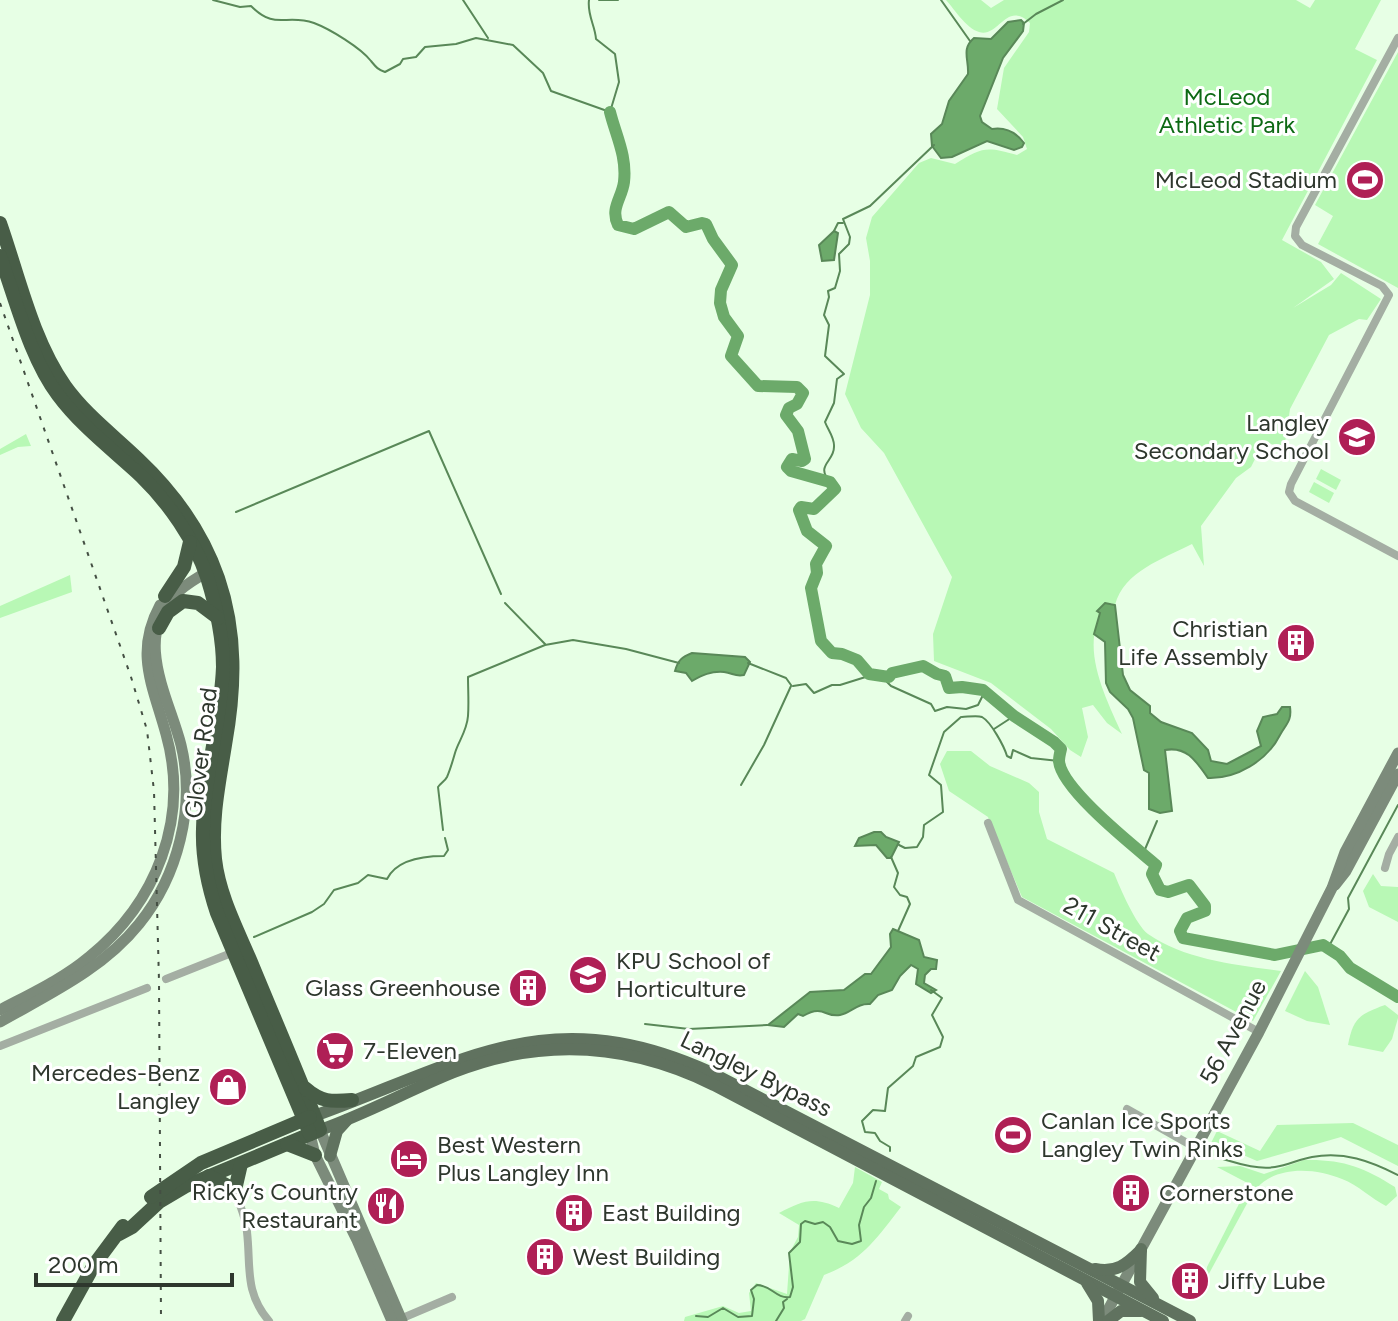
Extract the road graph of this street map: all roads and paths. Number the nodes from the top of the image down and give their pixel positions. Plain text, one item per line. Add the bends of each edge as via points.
1 (1398, 38) edge
2 (0, 223) edge
3 (0, 256) edge
4 (190, 542) junction
5 (1398, 556) edge
6 (208, 569) junction
7 (165, 596) junction
8 (218, 618) junction
9 (159, 628) junction
10 (166, 714) junction
11 (1398, 753) edge
12 (1398, 774) edge
13 (1384, 789) junction
14 (988, 823) dead end
15 (1398, 837) edge
16 (1385, 868) dead end
17 (235, 952) junction
18 (166, 979) dead end
19 (57, 985) junction
20 (147, 988) dead end
21 (0, 1010) edge
22 (0, 1022) edge
23 (1259, 1032) junction
24 (0, 1046) edge
25 (297, 1088) junction
26 (352, 1100) junction
27 (1127, 1109) dead end
28 (349, 1118) junction
29 (312, 1125) junction
30 (274, 1133) junction
31 (287, 1144) junction
32 (1196, 1148) junction
33 (323, 1155) junction
34 (241, 1164) junction
35 (209, 1176) junction
36 (235, 1190) junction
37 (119, 1234) junction
38 (1141, 1249) junction
39 (1085, 1273) junction
40 (1119, 1291) junction
41 (452, 1297) dead end
42 (1143, 1311) junction
43 (1164, 1314) edge
44 (397, 1320) edge
45 (63, 1321) edge
46 (269, 1321) edge
47 (1103, 1321) edge
48 (1190, 1321) edge

1 - 5 street via 1296,227 1302,245 1385,288 1389,300 1289,492 1295,501
2 - 6 highway, Glover Road via 41,341 65,387 159,480 191,521
3 - 4 highway, Glover Road via 49,382 77,417 144,479
4 - 6 highway, Glover Road
4 - 7 highway via 184,567
6 - 7 main road via 189,576
6 - 8 highway, Glover Road
6 - 9 main road via 173,597
6 - 25 highway, Glover Road via 230,627 233,664 216,799 215,861
7 - 10 main road via 150,625 146,659
8 - 9 highway via 198,603 183,601
8 - 17 highway, Glover Road via 223,664 203,830 209,887
9 - 10 main road via 156,664
10 - 19 main road via 182,747 186,776 176,857 138,926 92,969
11 - 13 main road, 56 Avenue
12 - 13 main road, 56 Avenue
13 - 23 main road, 56 Avenue
14 - 23 street, 211 Street via 1018,900
15 - 16 street
17 - 18 street
17 - 25 highway, Glover Road
19 - 21 main road
19 - 22 main road
20 - 24 street
23 - 32 main road, 56 Avenue
25 - 26 highway via 320,1100
25 - 29 highway, Glover Road
25 - 30 highway via 290,1115
26 - 29 main road, Langley Bypass
26 - 39 main road, Langley Bypass via 451,1062 535,1040 605,1039 641,1047 710,1072
27 - 32 street
28 - 29 main road, Langley Bypass
28 - 33 main road
28 - 39 main road, Langley Bypass via 469,1067 523,1053 557,1048 619,1052 714,1085
29 - 30 highway, Langley Bypass
29 - 31 highway, Langley Bypass
29 - 33 main road, Glover Road
30 - 37 highway, Langley Bypass via 182,1175 127,1218
31 - 33 highway
31 - 34 highway, Langley Bypass
32 - 38 main road, 56 Avenue
33 - 44 main road, Glover Road
34 - 35 highway, Langley Bypass
34 - 36 highway
35 - 36 highway
35 - 37 highway, Langley Bypass via 173,1193
36 - 46 street via 247,1233 248,1278
37 - 45 highway, Langley Bypass via 94,1265
38 - 39 main road via 1115,1270
38 - 40 main road, 56 Avenue
38 - 43 main road via 1140,1282
39 - 40 main road, Langley Bypass
39 - 47 main road
40 - 42 main road, Langley Bypass
40 - 43 main road, Langley Bypass
40 - 47 main road, 56 Avenue
41 - 44 street
42 - 43 main road, Langley Bypass
42 - 47 main road via 1121,1311
43 - 48 main road, Langley Bypass

